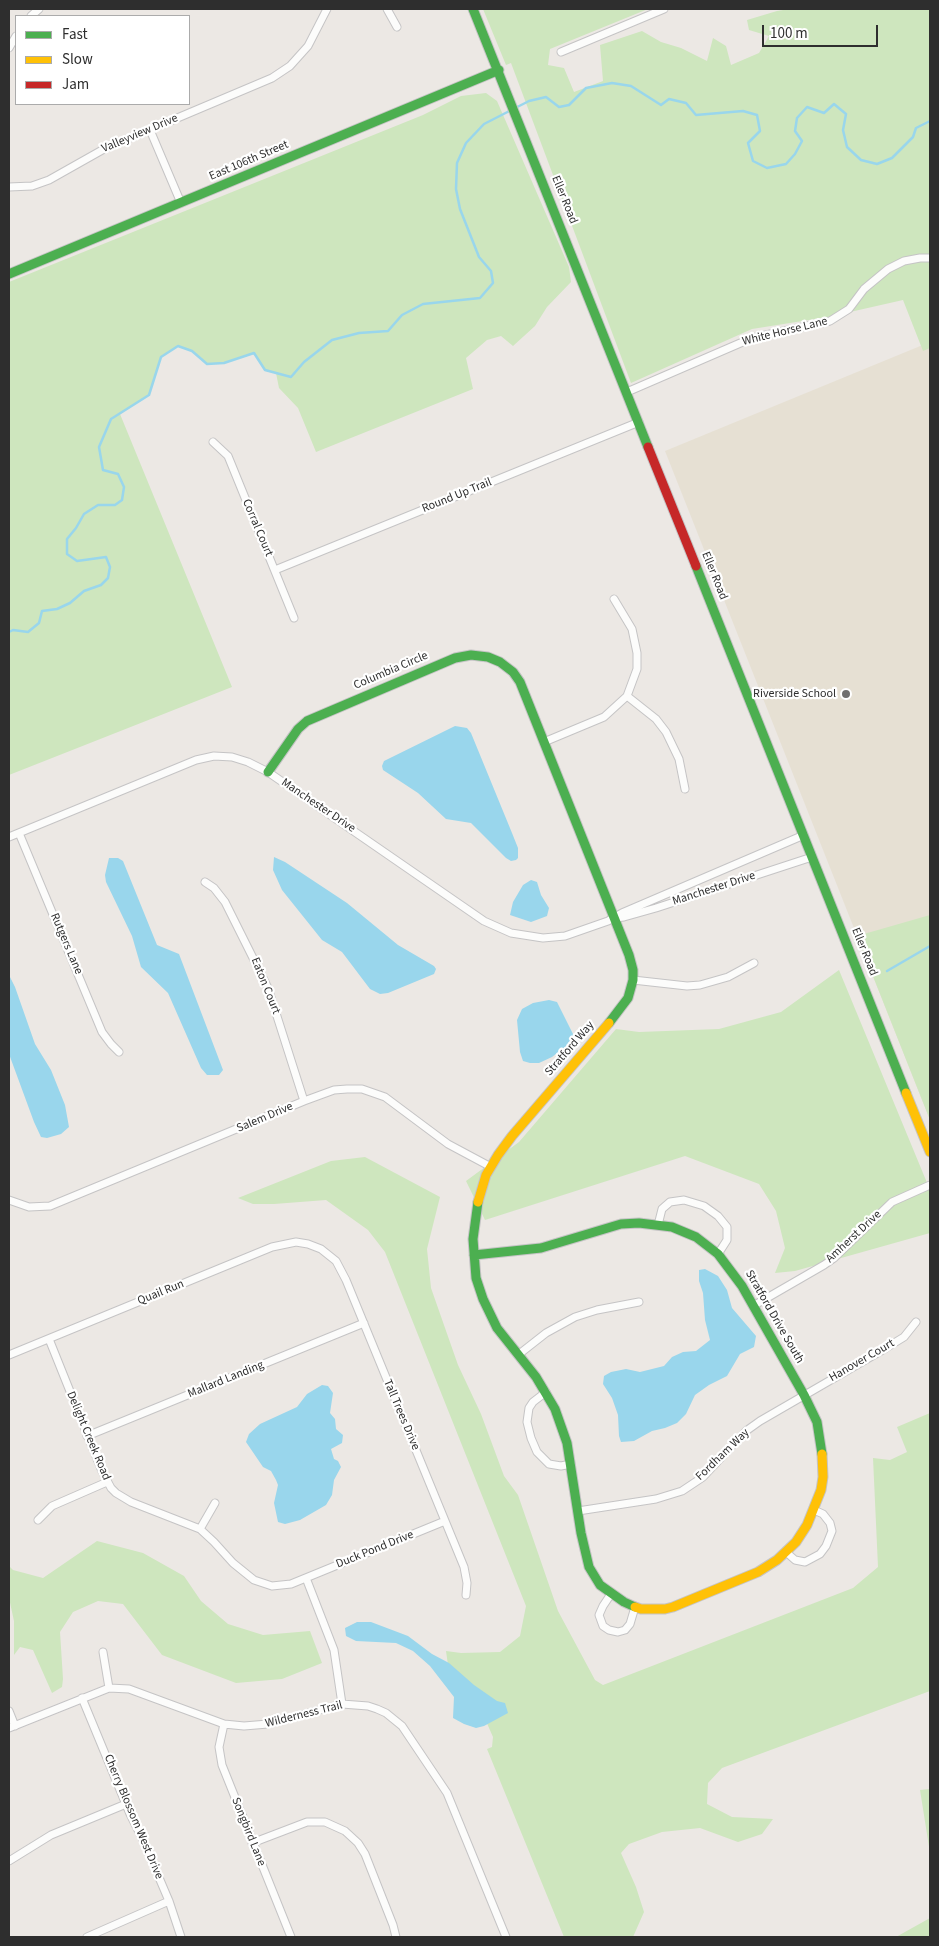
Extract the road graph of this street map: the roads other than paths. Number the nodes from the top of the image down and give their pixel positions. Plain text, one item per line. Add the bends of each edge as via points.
1 (327, 9) edge
2 (387, 9) edge
3 (473, 9) edge
4 (664, 9) edge
5 (397, 27) dead end
6 (561, 52) dead end
7 (498, 70) junction
8 (150, 130) junction
9 (9, 187) edge
10 (181, 202) junction
11 (930, 258) edge
12 (9, 274) edge
13 (627, 392) junction
14 (639, 422) junction
15 (214, 442) dead end
16 (275, 570) junction
17 (614, 599) dead end
18 (294, 618) dead end
19 (627, 696) junction
20 (529, 704) joint
21 (544, 742) junction
22 (268, 772) junction
23 (685, 789) dead end
24 (19, 832) junction
25 (804, 835) junction
26 (9, 837) edge
27 (812, 857) junction
28 (205, 882) dead end
29 (614, 918) junction
30 (754, 963) dead end
31 (633, 980) junction
32 (119, 1052) dead end
33 (304, 1101) junction
34 (930, 1152) edge
35 (491, 1167) junction
36 (930, 1185) edge
37 (9, 1200) edge
38 (658, 1225) junction
39 (315, 1246) joint
40 (718, 1254) junction
41 (474, 1255) junction
42 (638, 1302) dead end
43 (753, 1306) junction
44 (916, 1322) dead end
45 (364, 1323) junction
46 (48, 1339) junction
47 (518, 1355) junction
48 (9, 1356) edge
49 (546, 1392) junction
50 (804, 1395) junction
51 (87, 1436) junction
52 (571, 1464) junction
53 (107, 1482) junction
54 (214, 1503) dead end
55 (578, 1510) junction
56 (814, 1510) junction
57 (38, 1520) dead end
58 (445, 1521) junction
59 (200, 1529) junction
60 (786, 1552) junction
61 (306, 1578) junction
62 (611, 1594) junction
63 (466, 1595) dead end
64 (635, 1607) junction
65 (103, 1652) dead end
66 (109, 1688) junction
67 (82, 1698) junction
68 (342, 1704) junction
69 (9, 1711) edge
70 (224, 1724) junction
71 (12, 1727) edge
72 (126, 1804) junction
73 (252, 1843) junction
74 (9, 1861) edge
75 (169, 1901) junction
76 (87, 1937) edge
77 (181, 1937) edge
78 (291, 1937) edge
79 (396, 1937) edge
80 (506, 1937) edge

1 - 8 street, Valleyview Drive via 308,46 290,66 272,78
2 - 5 street
3 - 7 street, Eller Road
4 - 6 street
7 - 10 street, East 106th Street
7 - 13 street, Eller Road
8 - 9 street, Valleyview Drive via 104,149 49,180 32,186
8 - 10 street
10 - 12 street, East 106th Street
11 - 13 street, White Horse Lane via 904,262 888,269 864,289 848,309 830,321 752,338
13 - 14 street, Eller Road
14 - 16 street, Round Up Trail
14 - 25 street, Eller Road
15 - 16 street, Corral Court via 228,456
16 - 18 street, Corral Court
17 - 19 street via 632,629 636,646 637,668
19 - 21 street via 604,717
19 - 23 street via 656,719 666,732 679,759
20 - 21 street, Stratford Way
20 - 22 street, Columbia Circle via 520,682 500,662 471,655 455,658 307,721
21 - 29 street, Stratford Way
22 - 24 street, Manchester Drive via 232,757 196,760
22 - 29 street, Manchester Drive via 484,921 511,934 555,937 576,933
24 - 26 street, Manchester Drive
24 - 32 street, Rutgers Lane via 102,1032
25 - 27 street, Eller Road
25 - 29 street, Manchester Drive
27 - 29 street, Manchester Drive via 624,918
27 - 34 street, Eller Road
28 - 33 street, Eaton Court via 225,902 268,988
29 - 31 street, Stratford Way via 629,955
30 - 31 street via 728,977 700,985
31 - 35 street, Stratford Way via 622,1008 512,1136
33 - 35 street, Salem Drive via 340,1089 375,1092 448,1144
33 - 37 street, Salem Drive via 62,1201 43,1207 29,1207
35 - 41 street, Stratford Way via 477,1205
36 - 43 street, Amherst Drive via 892,1202 829,1262
38 - 40 street, Stratford Drive South via 696,1237
38 - 40 street via 662,1209 670,1202 684,1200 704,1206 727,1227 727,1240
38 - 41 street, Stratford Drive South via 621,1224 541,1248
39 - 45 street, Tall Trees Drive via 330,1254 341,1269
39 - 46 street, Quail Run via 296,1242 272,1247
40 - 43 street, Stratford Drive South via 738,1278
41 - 47 street, Stratford Way via 476,1278 487,1309
42 - 47 street via 575,1317 546,1333
43 - 50 street, Stratford Drive South
44 - 50 street, Hanover Court via 904,1337
45 - 51 street, Mallard Landing
45 - 58 street, Tall Trees Drive
46 - 48 street, Quail Run
46 - 51 street, Delight Creek Road
47 - 49 street, Stratford Way
49 - 52 street, Stratford Way via 564,1432
49 - 52 street via 529,1408 527,1422 531,1438 537,1452 549,1464
50 - 55 street, Fordham Way via 746,1431 703,1477 682,1491
50 - 56 street, Stratford Drive South via 817,1422 822,1444 823,1477
51 - 53 street, Delight Creek Road
52 - 55 street, Stratford Way
53 - 57 street via 52,1506
53 - 59 street, Delight Creek Road via 116,1493 131,1502
54 - 59 street
55 - 62 street, Stratford Way via 589,1567 600,1585
56 - 60 street, Stratford Drive South via 802,1533
56 - 60 street via 823,1514 830,1524 832,1531 826,1546 820,1554 805,1562 795,1560
58 - 61 street, Duck Pond Drive
58 - 63 street, Tall Trees Drive via 464,1567
59 - 61 street, Delight Creek Road via 240,1569 259,1583 280,1586
60 - 64 street, Stratford Drive South via 758,1572 693,1600 664,1609
61 - 68 street via 334,1650
62 - 64 street
62 - 64 street via 599,1615 603,1626 609,1630 625,1630
65 - 66 street
66 - 67 street, Wilderness Trail
66 - 70 street, Wilderness Trail via 130,1689
67 - 71 street, Wilderness Trail
67 - 72 street, Cherry Blossom West Drive
68 - 70 street, Wilderness Trail via 268,1724
68 - 80 street, Wilderness Trail via 377,1709 396,1720 408,1734 450,1800
69 - 71 street
70 - 73 street, Songbird Lane via 219,1747 222,1765
72 - 74 street via 51,1835
72 - 75 street, Cherry Blossom West Drive
73 - 78 street, Songbird Lane
73 - 79 street via 307,1822 325,1822 345,1831 365,1854
75 - 76 street
75 - 77 street, Cherry Blossom West Drive

